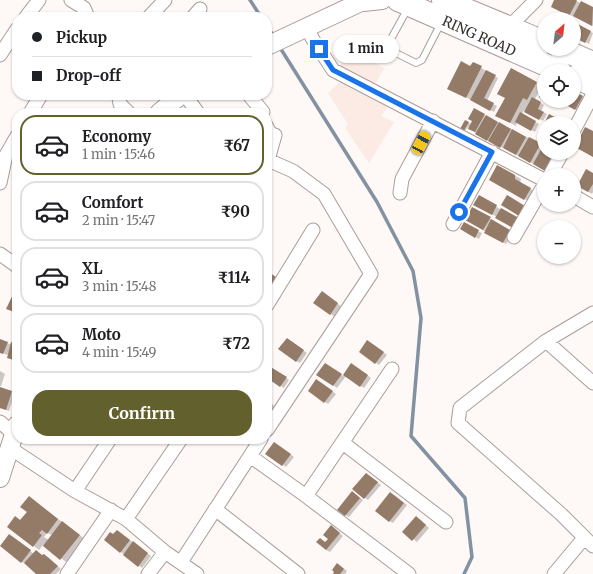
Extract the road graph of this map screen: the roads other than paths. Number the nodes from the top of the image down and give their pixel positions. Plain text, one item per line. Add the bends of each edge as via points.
1 (40, 0) edge
2 (71, 0) edge
3 (165, 0) edge
4 (382, 0) edge
5 (536, 0) edge
6 (364, 1) edge
7 (406, 2) edge
8 (465, 5) edge
9 (443, 10) edge
10 (30, 12) edge
11 (86, 12) edge
12 (154, 12) edge
13 (308, 27) junction
14 (509, 27) junction
15 (12, 37) edge
16 (537, 39) edge
17 (272, 44) edge
18 (0, 55) edge
19 (577, 56) edge
20 (593, 63) edge
21 (547, 64) edge
22 (581, 80) edge
23 (593, 85) edge
24 (593, 94) edge
25 (175, 100) edge
26 (165, 108) edge
27 (581, 117) edge
28 (433, 121) junction
29 (272, 130) edge
30 (275, 135) joint
31 (12, 142) edge
32 (272, 146) edge
33 (492, 152) junction
34 (3, 153) edge
35 (272, 163) edge
36 (537, 176) edge
37 (0, 184) edge
38 (400, 193) dead end
39 (537, 198) edge
40 (581, 200) edge
41 (593, 207) edge
42 (453, 224) dead end
43 (314, 230) dead end
44 (514, 237) dead end
45 (1, 257) edge
46 (12, 263) edge
47 (272, 297) edge
48 (593, 313) edge
49 (546, 341) junction
50 (392, 369) dead end
51 (593, 383) edge
52 (0, 422) edge
53 (272, 422) edge
54 (12, 434) edge
55 (12, 442) edge
56 (343, 443) junction
57 (23, 444) edge
58 (107, 444) edge
59 (177, 444) edge
60 (258, 444) edge
61 (250, 456) junction
62 (0, 478) edge
63 (75, 490) junction
64 (306, 496) junction
65 (216, 509) junction
66 (111, 510) junction
67 (126, 519) junction
68 (446, 522) dead end
69 (589, 542) edge
70 (165, 552) junction
71 (181, 562) junction
72 (67, 574) edge
73 (148, 574) edge
74 (197, 574) edge
75 (298, 574) edge
76 (409, 574) edge
77 (554, 574) edge

1 - 10 street
2 - 11 street via 84,8
3 - 12 street
4 - 6 street
5 - 14 street
6 - 13 street
7 - 9 highway, RING ROAD
7 - 9 lane via 386,48 416,64 422,60
8 - 9 highway, RING ROAD
8 - 14 highway, RING ROAD
9 - 21 highway, RING ROAD
13 - 17 street
13 - 28 street via 312,38 333,70
14 - 16 highway, RING ROAD
15 - 18 street
19 - 20 highway
22 - 23 highway
24 - 27 street
25 - 26 street
28 - 33 street
28 - 38 street via 402,179
29 - 30 lane
30 - 32 street
31 - 34 street
33 - 36 street
33 - 42 street
34 - 37 street
35 - 53 street via 293,171 324,194 371,274
39 - 44 street
40 - 41 street
43 - 47 street
45 - 46 street
48 - 49 street
49 - 51 street
49 - 69 street via 460,408 458,423
50 - 56 street
52 - 54 street
55 - 62 street
56 - 64 street
56 - 68 street
57 - 63 street
58 - 63 street
59 - 67 street
60 - 61 street
61 - 64 street
61 - 65 street
63 - 66 street
64 - 76 street
65 - 71 street
65 - 75 street
66 - 67 street
66 - 72 street
67 - 70 street
69 - 77 street
70 - 71 street
70 - 73 street
71 - 74 street

